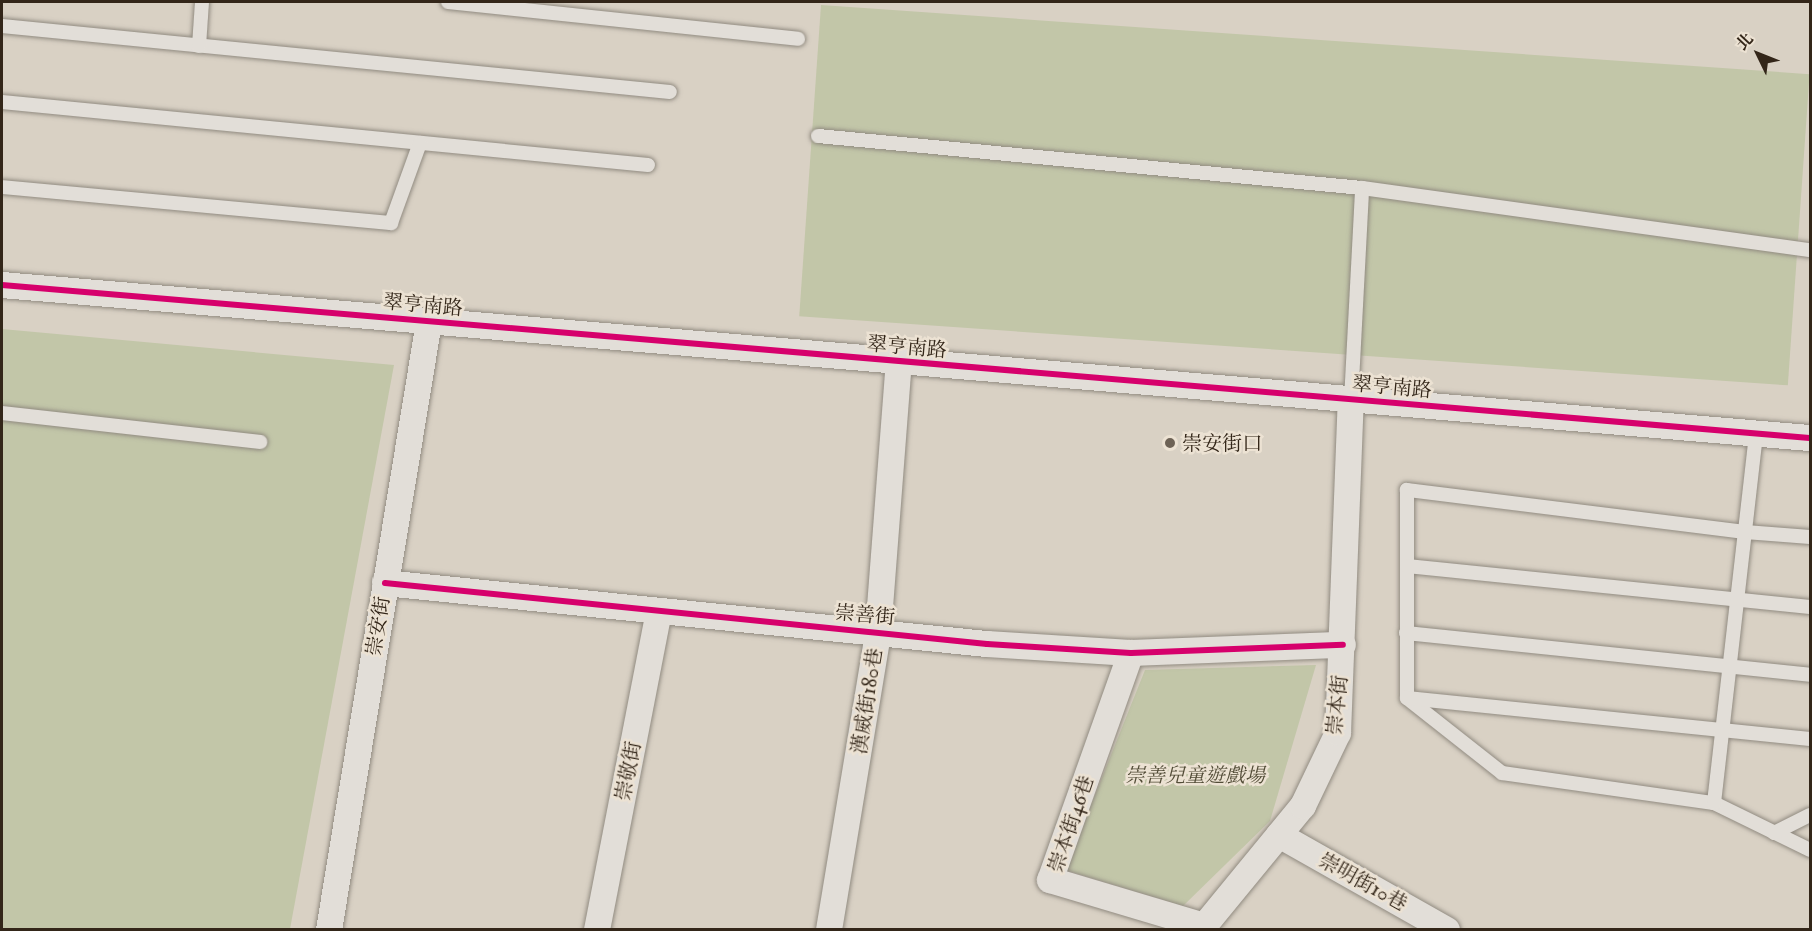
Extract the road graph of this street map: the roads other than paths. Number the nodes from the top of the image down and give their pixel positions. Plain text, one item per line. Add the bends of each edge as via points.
1 (202, 2) edge
2 (448, 2) edge
3 (2, 26) edge
4 (798, 39) dead end
5 (199, 46) junction
6 (670, 92) dead end
7 (2, 102) edge
8 (818, 136) dead end
9 (420, 143) junction
10 (648, 165) dead end
11 (2, 186) edge
12 (1362, 188) junction
13 (1810, 250) edge
14 (2, 285) edge
15 (429, 322) junction
16 (898, 363) junction
17 (1351, 400) junction
18 (2, 413) edge
19 (1756, 434) junction
20 (1810, 438) edge
21 (260, 442) dead end
22 (1745, 532) junction
23 (1810, 537) edge
24 (1407, 566) junction
25 (386, 583) junction
26 (1737, 600) junction
27 (1810, 607) edge
28 (659, 612) junction
29 (878, 633) junction
30 (1406, 633) junction
31 (1343, 645) junction
32 (1131, 653) junction
33 (1730, 667) junction
34 (1810, 675) edge
35 (1407, 698) junction
36 (1722, 731) junction
37 (1810, 739) edge
38 (1714, 803) junction
39 (1810, 815) edge
40 (1774, 833) junction
41 (1279, 835) junction
42 (1810, 850) edge
43 (1203, 928) edge
44 (328, 930) edge
45 (597, 930) edge
46 (829, 930) edge
47 (1447, 930) edge

1 - 5 lane
2 - 4 lane
3 - 5 lane
5 - 6 lane
7 - 9 lane
8 - 12 lane
9 - 10 lane
9 - 11 lane via 391,223
12 - 13 lane
12 - 17 lane
14 - 15 street, 翠亨南路
15 - 16 street, 翠亨南路
15 - 25 street, 崇安街
16 - 17 street, 翠亨南路
16 - 29 street, 漢威街180巷
17 - 19 street, 翠亨南路
17 - 31 street, 崇本街
18 - 21 lane
19 - 20 street, 翠亨南路
19 - 22 lane
22 - 23 lane
22 - 24 lane via 1407,490
22 - 26 lane
24 - 26 lane
24 - 30 lane
25 - 28 street, 崇善街
25 - 44 street, 崇安街
26 - 27 lane
26 - 33 lane
28 - 29 street, 崇善街
28 - 45 street, 崇敬街
29 - 32 street, 崇善街
29 - 46 street, 漢威街180巷
30 - 33 lane
30 - 35 lane
31 - 32 street, 崇善街
31 - 41 street, 崇本街 via 1338,733 1304,806
32 - 43 street, 崇本街46巷 via 1050,880
33 - 34 lane
33 - 36 lane
35 - 36 lane
35 - 38 lane via 1502,773
36 - 37 lane
36 - 38 lane
38 - 40 lane
39 - 40 lane
40 - 42 lane
41 - 43 street, 崇本街
41 - 47 street, 崇明街10巷

